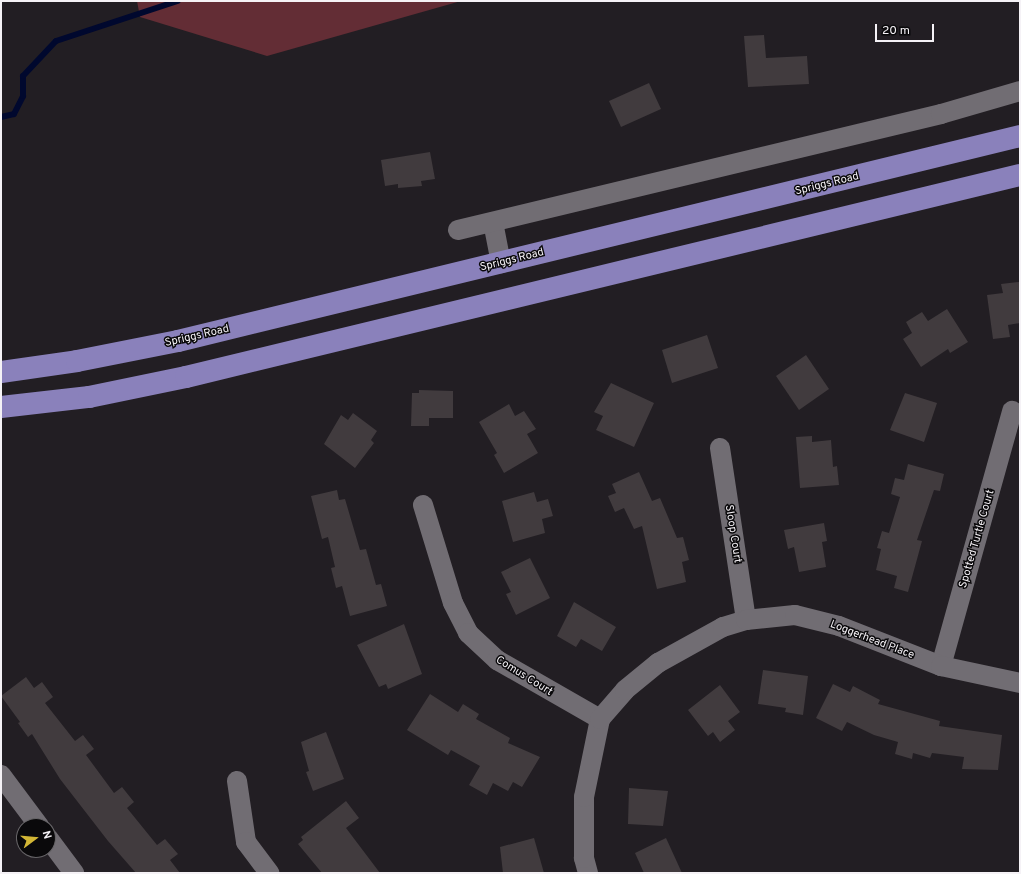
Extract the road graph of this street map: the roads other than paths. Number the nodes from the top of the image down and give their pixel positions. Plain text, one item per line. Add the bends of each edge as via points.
1 (1020, 91) edge
2 (1020, 136) edge
3 (1020, 175) edge
4 (493, 222) junction
5 (458, 230) dead end
6 (500, 263) junction
7 (1, 372) edge
8 (1, 407) edge
9 (1012, 411) dead end
10 (720, 448) dead end
11 (422, 505) dead end
12 (746, 620) junction
13 (941, 666) junction
14 (1020, 683) edge
15 (600, 719) junction
16 (1, 774) edge
17 (237, 781) dead end
18 (33, 818) edge
19 (56, 849) edge
20 (74, 873) edge
21 (269, 873) edge
22 (588, 873) edge

1 - 4 street via 941,114
2 - 6 main road, Spriggs Road
3 - 8 main road via 186,377 89,397
4 - 5 street
4 - 6 street
6 - 7 main road, Spriggs Road via 178,341 77,361
9 - 13 street, Spotted Turtle Court
10 - 12 street, Sloop Court
11 - 15 street, Comus Court via 452,603 468,633 497,660
12 - 13 street, Loggerhead Place via 795,615 839,626
12 - 15 street, Loggerhead Place via 723,627 658,663 625,690
13 - 14 street, Loggerhead Place
15 - 22 street, Loggerhead Place via 584,797 584,858
16 - 18 street
17 - 21 street via 246,842
19 - 20 street

